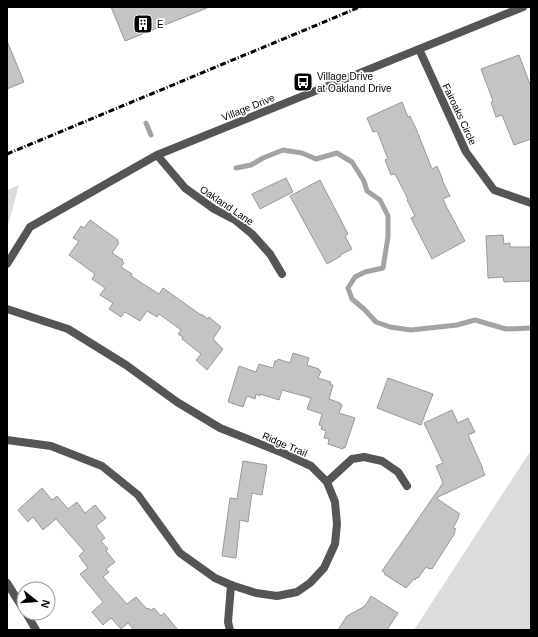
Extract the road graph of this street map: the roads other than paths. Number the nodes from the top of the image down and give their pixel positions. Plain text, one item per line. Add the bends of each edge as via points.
1 (523, 7) edge
2 (419, 49) junction
3 (157, 155) junction
4 (531, 203) edge
5 (7, 264) edge
6 (282, 274) dead end
7 (7, 309) edge
8 (7, 440) edge
9 (327, 482) junction
10 (407, 486) dead end
11 (7, 583) edge
12 (231, 585) junction
13 (16, 597) edge
14 (31, 621) edge
15 (36, 630) edge
16 (230, 630) edge

1 - 2 street, Village Drive
2 - 3 street, Village Drive
2 - 4 street, Fairoaks Circle via 466,152 494,190
3 - 5 street, Village Drive via 30,227
3 - 6 street, Oakland Lane via 185,188 252,234 270,254
7 - 9 street, Ridge Trail via 68,329 220,428 311,466
8 - 12 street, Ridge Trail via 51,446 102,466 138,496 180,553 215,578
9 - 10 street via 352,459 364,457 382,461 398,472
9 - 12 street, Ridge Trail via 335,502 337,524 335,544 324,568 297,592 277,596 256,594
11 - 13 street
12 - 16 street via 228,622
14 - 15 street

